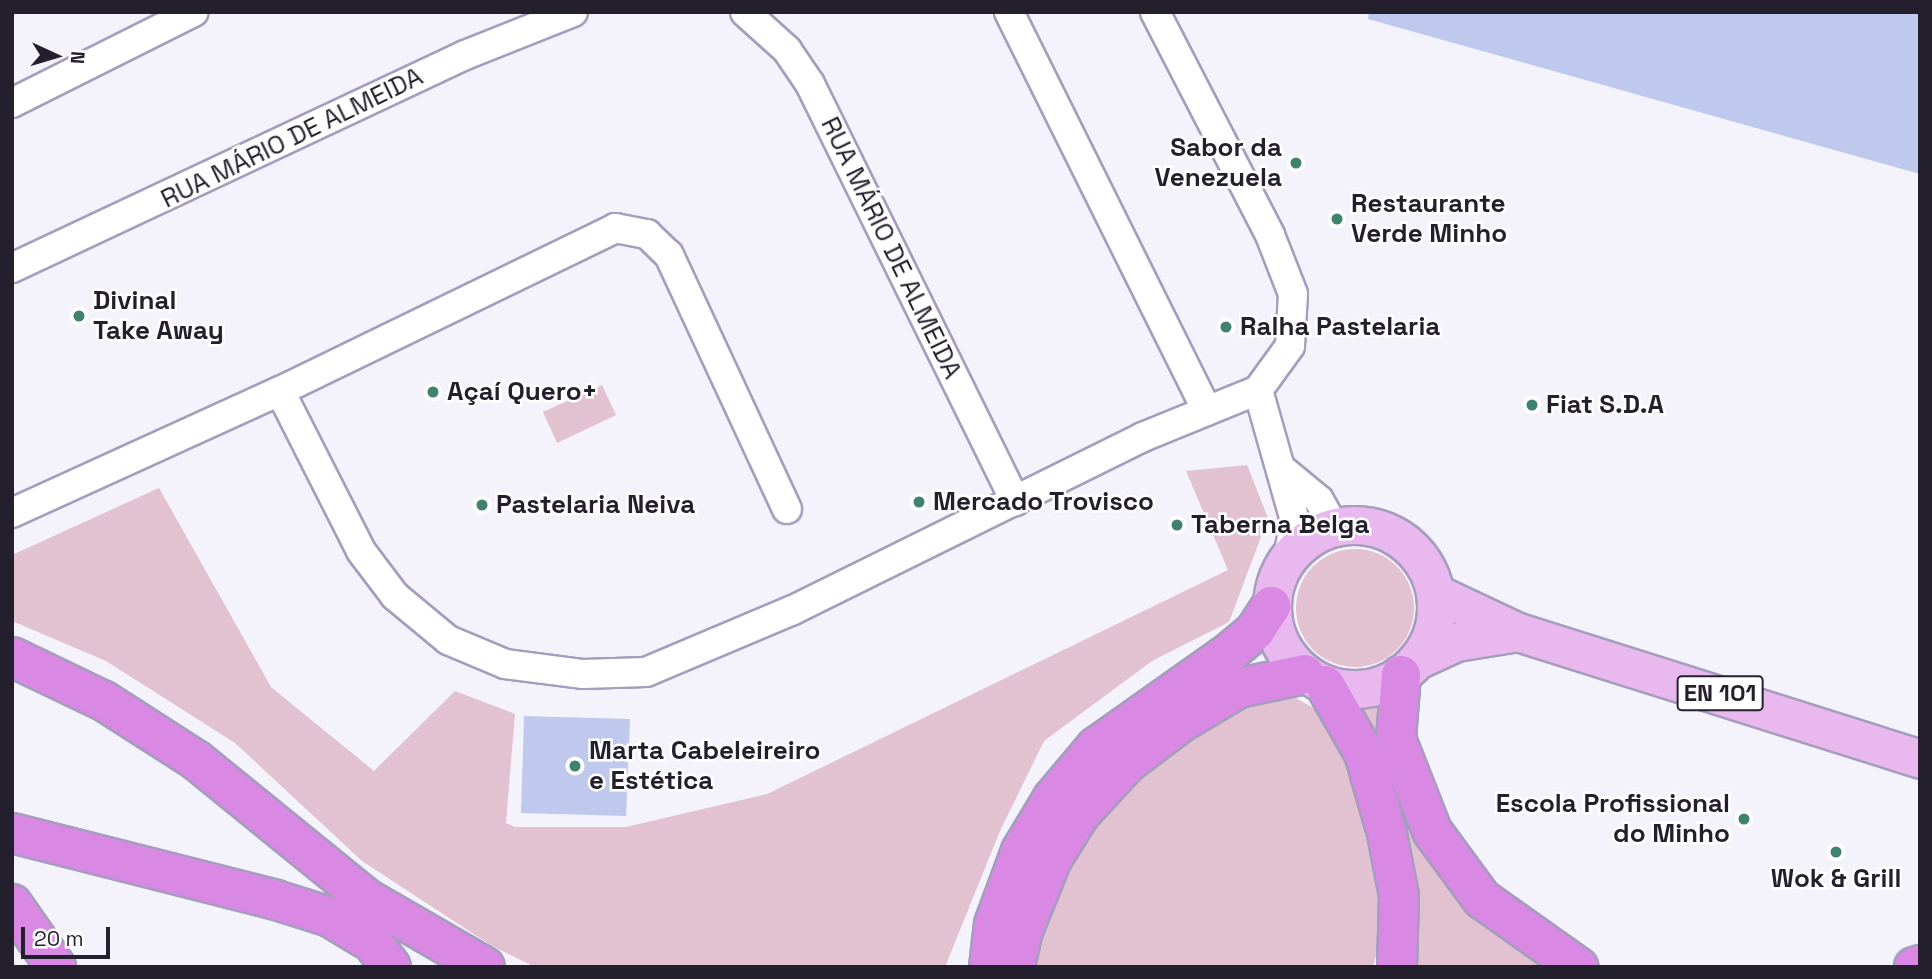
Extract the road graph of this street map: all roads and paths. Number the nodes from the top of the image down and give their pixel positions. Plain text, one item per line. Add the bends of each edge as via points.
1 (194, 12) edge
2 (573, 12) edge
3 (745, 12) edge
4 (1009, 12) edge
5 (1155, 12) edge
6 (12, 103) edge
7 (12, 268) edge
8 (1258, 390) junction
9 (280, 391) junction
10 (1207, 410) junction
11 (1284, 471) junction
12 (1015, 501) junction
13 (787, 509) dead end
14 (12, 513) edge
15 (1334, 527) junction
16 (1288, 557) junction
17 (1435, 593) junction
18 (1271, 606) junction
19 (1518, 632) junction
20 (12, 656) edge
21 (1409, 667) junction
22 (1315, 679) junction
23 (1920, 759) edge
24 (254, 810) junction
25 (12, 833) edge
26 (12, 904) edge
27 (385, 959) edge
28 (1920, 965) edge
29 (56, 967) edge
30 (485, 967) edge
31 (989, 967) edge
32 (1015, 967) edge
33 (1397, 967) edge
34 (1578, 967) edge
35 (1914, 967) edge

1 - 6 street
2 - 7 street, RUA MÁRIO DE ALMEIDA via 465,55
3 - 12 street, RUA MÁRIO DE ALMEIDA via 787,50 810,84
4 - 10 street
5 - 8 street via 1270,235 1293,294 1290,346
8 - 10 street
8 - 11 street
9 - 12 street via 361,551 395,596 449,640 505,664 583,674 646,672 793,610
9 - 13 street via 600,232 634,230 669,256
9 - 14 street
10 - 12 street
11 - 15 street via 1319,500
11 - 16 street via 1295,521
15 - 16 main road via 1308,538
15 - 17 main road via 1361,524 1387,531 1409,546 1426,568
16 - 18 main road via 1275,580
17 - 19 main road, EN 101
17 - 21 main road via 1429,640
18 - 22 main road via 1286,655
18 - 31 highway via 1255,631 1230,652 1096,747 1053,798 1021,851 1003,900
19 - 21 main road, EN 101 via 1456,642
19 - 23 main road, EN 101
20 - 24 highway via 104,701 196,760
21 - 22 main road, EN 101 via 1351,690
21 - 34 highway via 1396,739 1432,831 1482,899
22 - 32 highway via 1239,688 1180,723 1127,763 1080,814 1052,859 1022,933
22 - 33 highway via 1364,754 1387,834 1399,896
24 - 27 highway via 349,911
24 - 30 highway via 367,899
25 - 27 highway via 330,917
26 - 29 highway
28 - 35 highway

